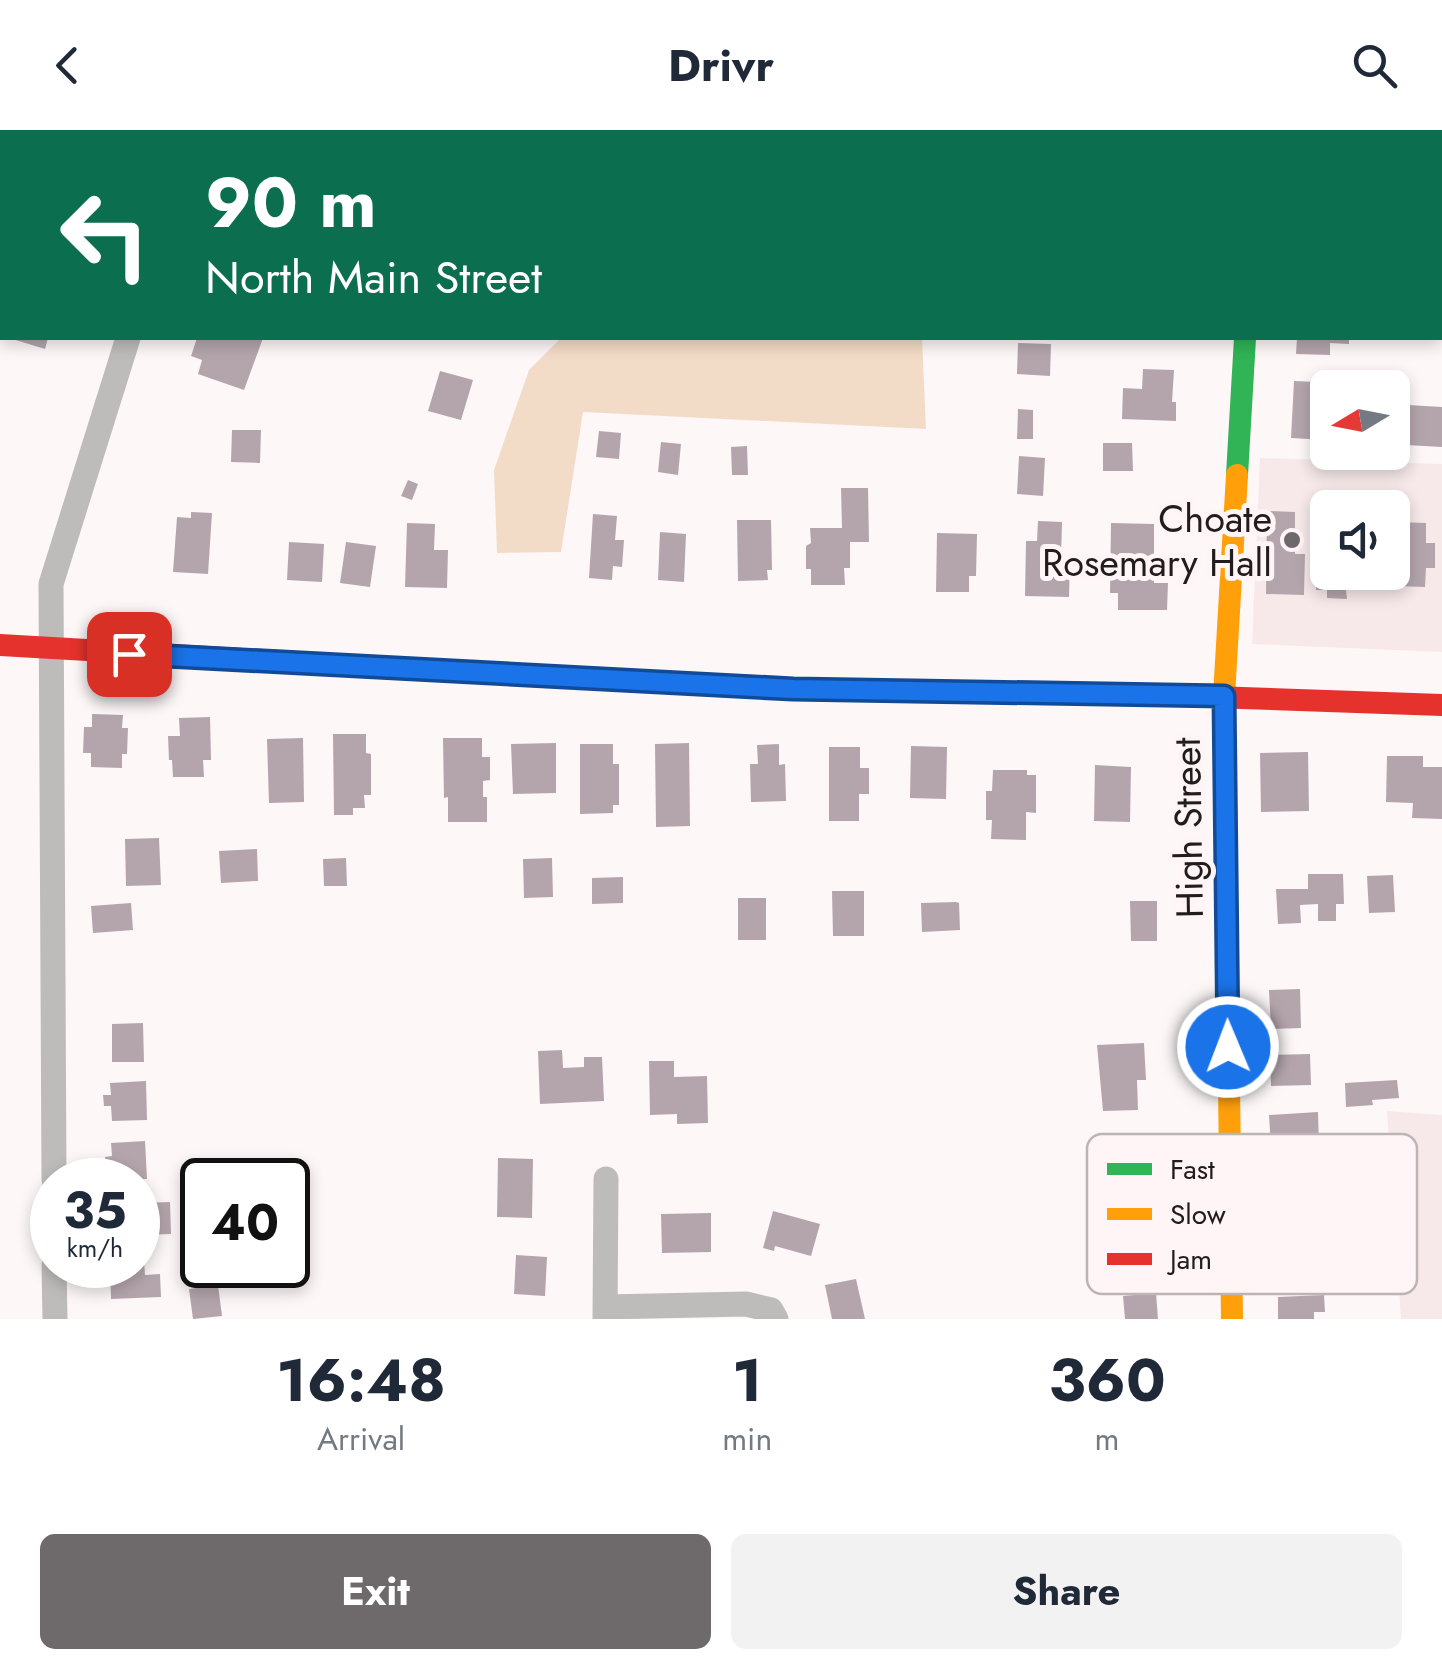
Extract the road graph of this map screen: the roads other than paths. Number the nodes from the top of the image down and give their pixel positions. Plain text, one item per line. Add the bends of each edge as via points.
1 (127, 340) edge
2 (1245, 340) edge
3 (0, 644) edge
4 (51, 649) junction
5 (1224, 696) junction
6 (1442, 706) edge
7 (1230, 1134) edge
8 (54, 1158) edge
9 (606, 1179) dead end
10 (54, 1288) edge
11 (1232, 1294) edge
12 (605, 1313) edge
13 (54, 1319) edge
14 (776, 1319) edge
15 (1232, 1319) edge

1 - 4 street via 50,584
2 - 5 street, High Street
3 - 4 street
4 - 5 street via 793,689
4 - 8 street
5 - 6 street
5 - 7 street, High Street
9 - 12 street
10 - 13 street
11 - 15 street, High Street
12 - 14 street via 746,1304 771,1310

